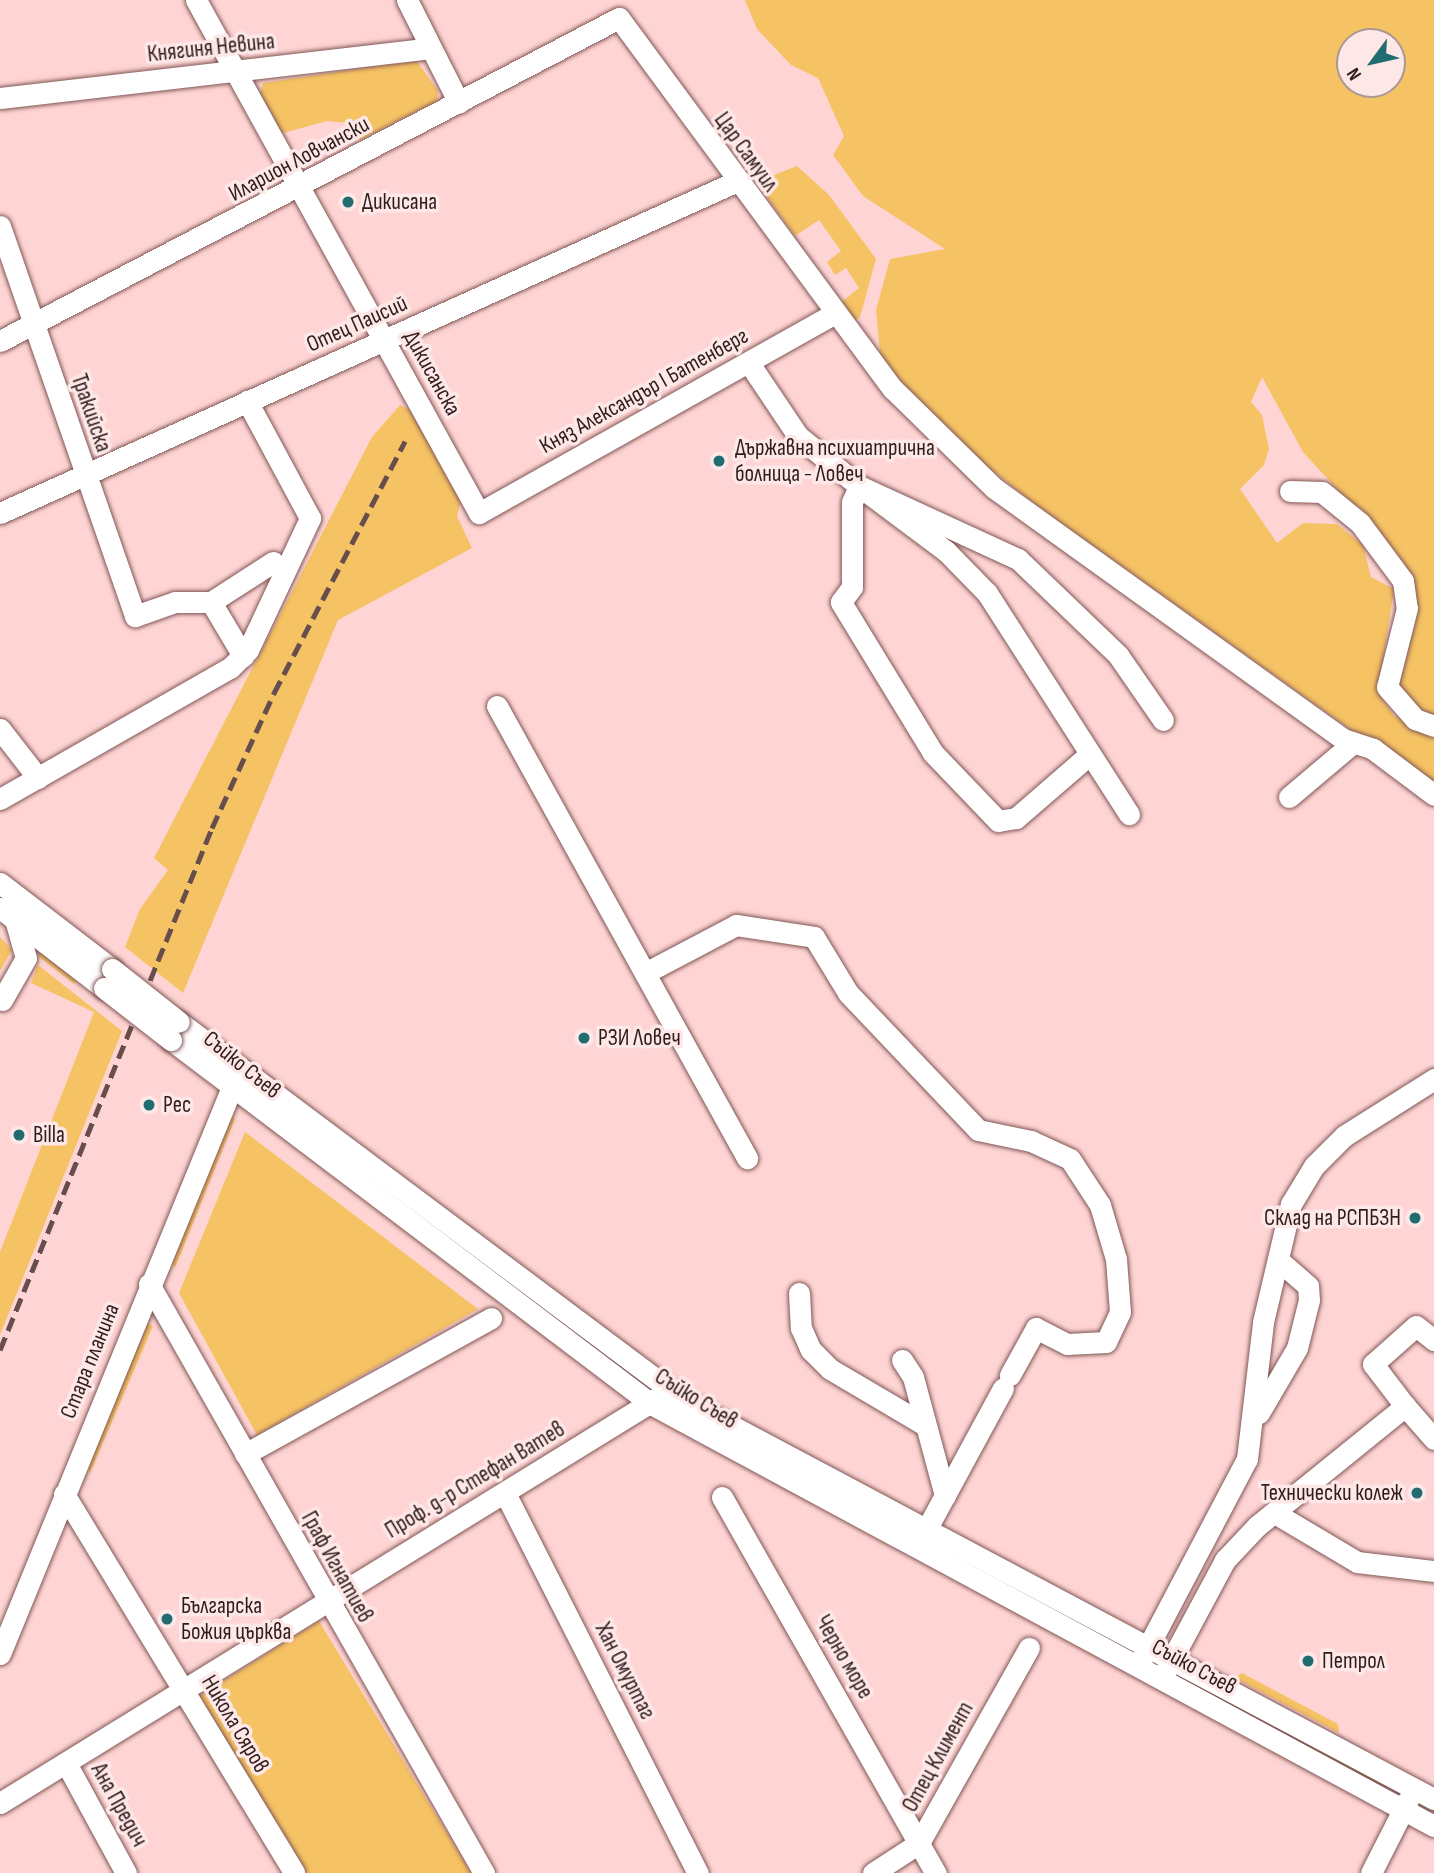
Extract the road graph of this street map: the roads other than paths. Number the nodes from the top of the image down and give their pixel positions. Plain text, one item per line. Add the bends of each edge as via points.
1 (407, 0) edge
2 (197, 1) edge
3 (619, 18) joint
4 (429, 48) junction
5 (236, 72) junction
6 (0, 98) edge
7 (459, 103) junction
8 (735, 182) junction
9 (300, 189) junction
10 (0, 226) edge
11 (834, 314) junction
12 (34, 328) junction
13 (384, 340) junction
14 (0, 341) edge
15 (748, 363) junction
16 (247, 401) junction
17 (84, 474) junction
18 (859, 486) junction
19 (1290, 491) dead end
20 (0, 513) edge
21 (479, 513) joint
22 (273, 562) dead end
23 (211, 601) junction
24 (243, 656) junction
25 (497, 706) dead end
26 (1163, 720) dead end
27 (1434, 726) edge
28 (0, 729) edge
29 (1353, 743) junction
30 (1090, 754) junction
31 (38, 778) junction
32 (1434, 795) edge
33 (1289, 797) dead end
34 (0, 799) edge
35 (1129, 814) dead end
36 (0, 883) edge
37 (8, 914) edge
38 (645, 973) junction
39 (108, 979) junction
40 (2, 1000) dead end
41 (1434, 1079) edge
42 (234, 1080) junction
43 (747, 1158) dead end
44 (1278, 1260) junction
45 (149, 1284) junction
46 (799, 1293) dead end
47 (491, 1318) dead end
48 (1434, 1340) edge
49 (902, 1360) dead end
50 (665, 1387) junction
51 (653, 1405) junction
52 (1405, 1406) junction
53 (1254, 1421) junction
54 (925, 1425) junction
55 (1434, 1439) edge
56 (245, 1454) junction
57 (505, 1493) junction
58 (64, 1494) junction
59 (944, 1496) junction
60 (722, 1497) dead end
61 (1278, 1515) junction
62 (926, 1531) junction
63 (915, 1550) junction
64 (1434, 1571) edge
65 (324, 1600) junction
66 (1149, 1645) junction
67 (1029, 1648) dead end
68 (0, 1654) edge
69 (1172, 1659) junction
70 (1138, 1666) junction
71 (1161, 1679) junction
72 (183, 1689) junction
73 (66, 1763) junction
74 (1413, 1788) junction
75 (1434, 1799) edge
76 (0, 1803) edge
77 (1403, 1810) junction
78 (1434, 1826) edge
79 (919, 1843) junction
80 (126, 1873) edge
81 (294, 1873) edge
82 (484, 1873) edge
83 (698, 1873) edge
84 (873, 1873) edge
85 (936, 1873) edge
86 (1371, 1873) edge

1 - 4 street
2 - 5 street, Дикисанска
3 - 7 street, Иларион Ловчански
3 - 8 street, Цар Самуил
4 - 5 street, Княгиня Невина
4 - 7 street
5 - 6 street, Княгиня Невина
5 - 9 street, Дикисанска
7 - 9 street, Иларион Ловчански
8 - 11 street, Цар Самуил
8 - 13 street, Отец Паисий
9 - 12 street, Иларион Ловчански
9 - 13 street, Дикисанска
10 - 12 street, Тракийска
11 - 15 street, Княз Александър I Батенберг
11 - 29 street, Цар Самуил via 894,389 994,488
12 - 14 street, Иларион Ловчански
12 - 17 street, Тракийска
13 - 16 street, Отец Паисий
13 - 21 street, Дикисанска
15 - 18 street via 798,436
15 - 21 street, Княз Александър I Батенберг
16 - 17 street, Отец Паисий
16 - 24 street via 310,518 308,533
17 - 20 street, Отец Паисий
17 - 23 street, Тракийска via 135,616 175,602
18 - 26 street via 1018,559 1118,655
18 - 30 street via 946,551 987,593
18 - 30 street via 852,502 852,587 841,602 933,753 998,821 1016,818
19 - 27 street via 1322,492 1360,523 1403,581 1407,608 1387,687 1415,719
22 - 23 street
23 - 24 street
24 - 31 street
25 - 38 street
28 - 31 street
29 - 32 street, Цар Самуил via 1373,750
29 - 33 street
30 - 35 street
31 - 34 street
36 - 39 street, Съйко Съев
37 - 39 street, Съйко Съев
37 - 40 street via 26,958
38 - 43 street
38 - 59 street via 736,925 814,937 848,993 978,1130 1031,1141 1070,1159 1100,1205 1116,1259 1120,1312 1106,1342 1067,1343 1036,1328
39 - 42 street, Съйко Съев, bridge
41 - 44 street via 1344,1136 1314,1166 1291,1204
42 - 45 street, Стара планина
42 - 50 street, Съйко Съев
42 - 51 street, Съйко Съев
44 - 53 street via 1263,1322
44 - 53 street via 1308,1286 1309,1300 1297,1348
45 - 56 street, Граф Игнатиев
45 - 58 street, Стара планина
46 - 54 street via 801,1328 811,1350 830,1369
47 - 56 street
48 - 52 street via 1416,1326 1373,1364
49 - 54 street
50 - 51 street
50 - 62 street, Съйко Съев
51 - 57 street, Проф. д-р Стефан Ватев
51 - 63 street, Съйко Съев
52 - 55 street
52 - 61 street
53 - 66 street via 1247,1460
54 - 59 street
56 - 65 street, Граф Игнатиев
57 - 65 street, Проф. д-р Стефан Ватев
57 - 83 street, Хан Омуртаг
58 - 68 street, Стара планина
58 - 72 street, Никола Сяров
59 - 62 street
60 - 79 street, Черно море
61 - 64 street via 1357,1562
61 - 69 street via 1232,1550
62 - 63 street
62 - 66 street, Съйко Съев
63 - 70 street, Съйко Съев
65 - 72 street, Проф. д-р Стефан Ватев
65 - 82 street, Граф Игнатиев
66 - 69 street, Съйко Съев
66 - 70 street
67 - 79 street, Отец Климент
69 - 71 street
69 - 74 street, Съйко Съев
70 - 71 street, Съйко Съев
71 - 77 street, Съйко Съев
72 - 73 street
72 - 81 street, Никола Сяров
73 - 76 street
73 - 80 street, Ана Предич
74 - 75 street, Съйко Съев
74 - 77 street
77 - 78 street, Съйко Съев
77 - 86 street
79 - 84 street, Отец Климент
79 - 85 street, Черно море

